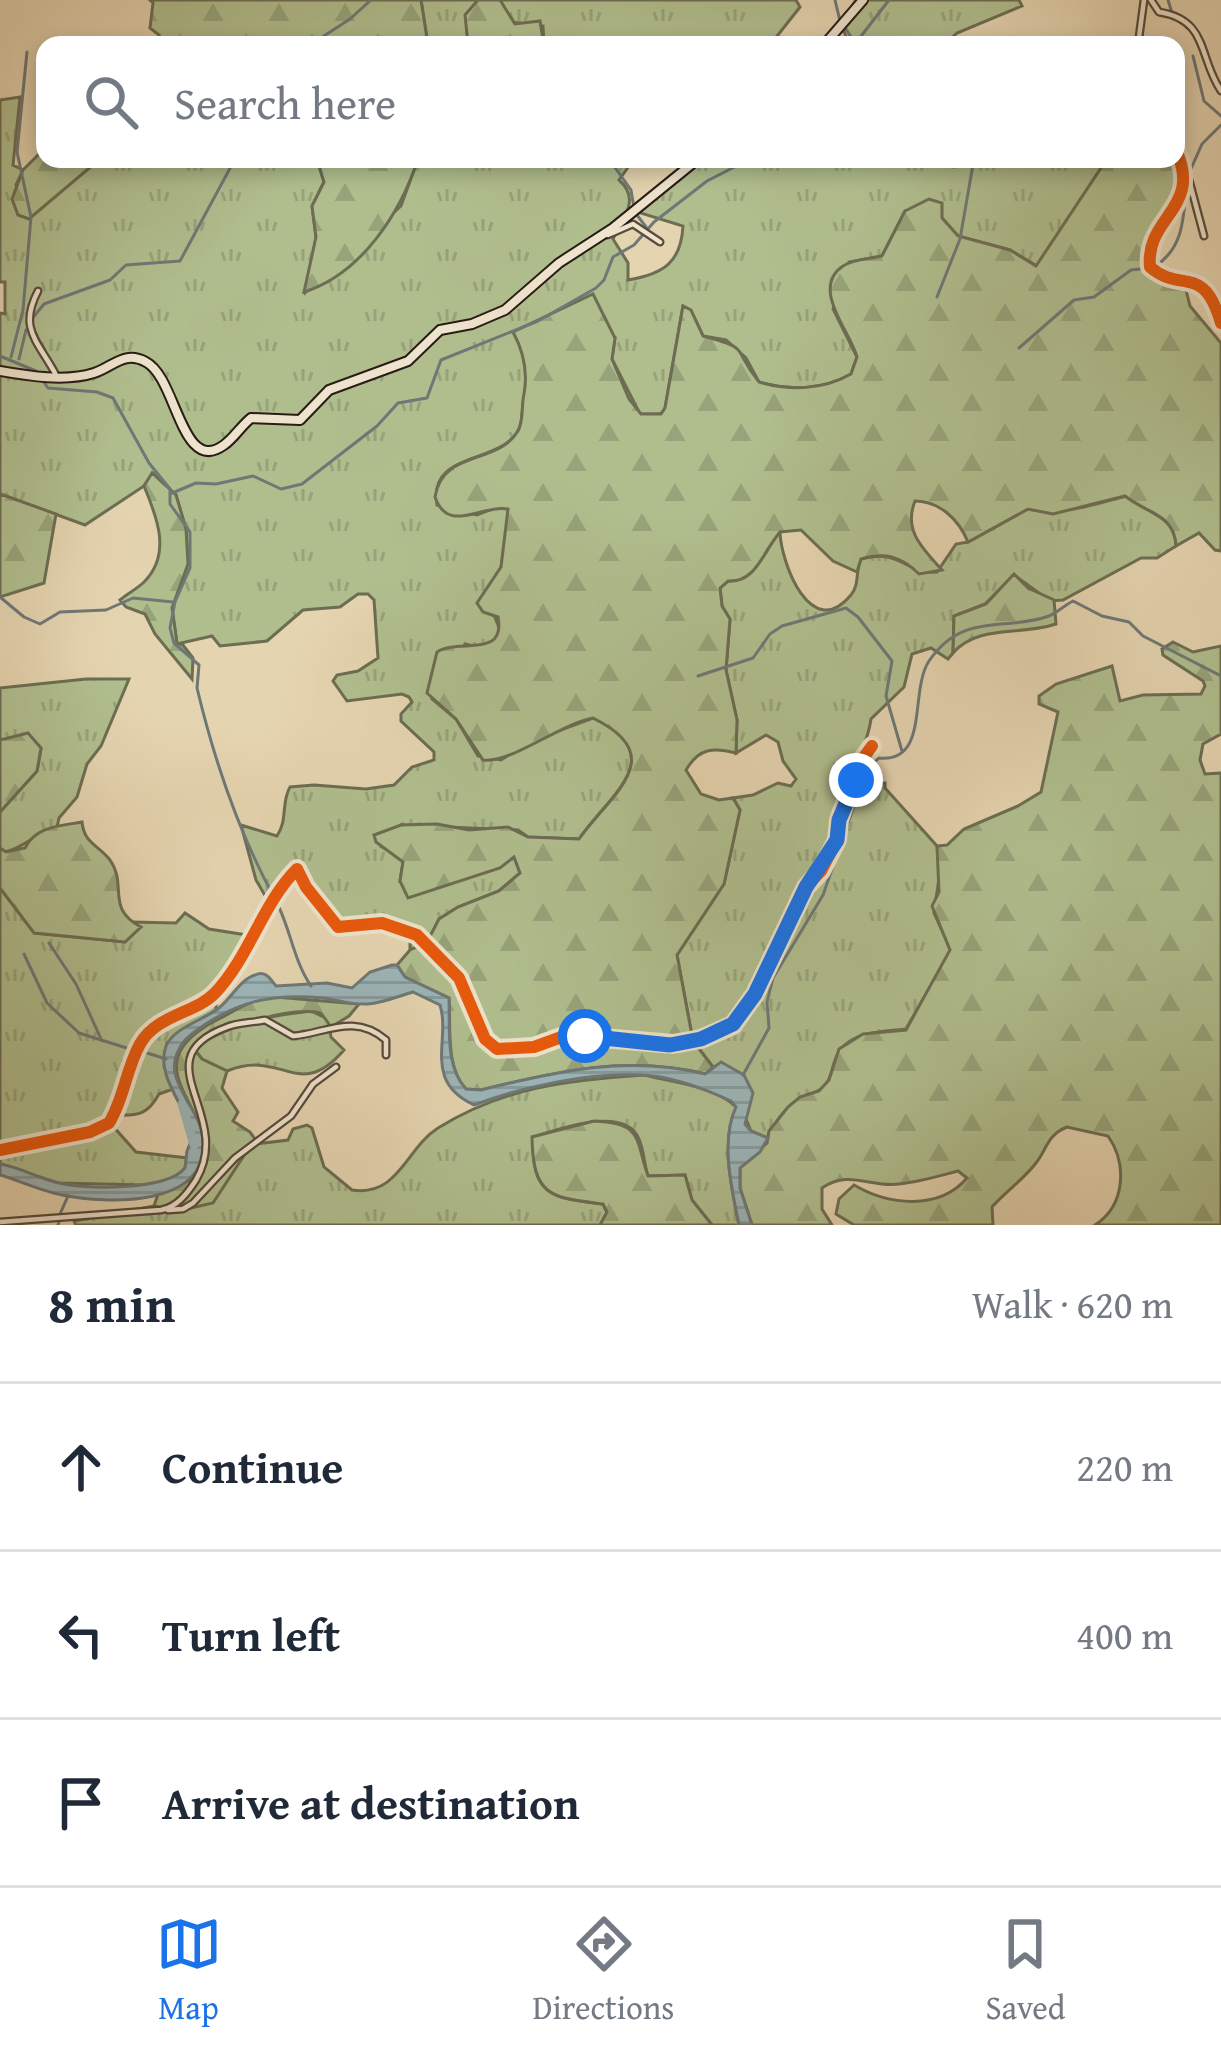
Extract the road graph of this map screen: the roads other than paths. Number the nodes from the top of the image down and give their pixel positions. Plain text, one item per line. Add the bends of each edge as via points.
1 (1147, 0) edge
2 (857, 2) edge
3 (831, 36) edge
4 (1140, 36) edge
5 (1221, 92) edge
6 (687, 168) edge
7 (1183, 168) edge
8 (1184, 168) edge
9 (1204, 236) dead end
10 (599, 238) junction
11 (660, 242) dead end
12 (38, 291) dead end
13 (1221, 323) edge
14 (0, 371) edge
15 (56, 375) junction
16 (872, 746) dead end
17 (386, 1055) dead end
18 (336, 1067) dead end
19 (0, 1150) edge
20 (168, 1210) junction
21 (0, 1222) edge

1 - 4 street
1 - 5 street via 1196,31
2 - 3 main road
6 - 10 main road
7 - 13 street via 1183,191 1152,242 1150,267 1200,285
8 - 9 street
10 - 11 street via 633,224
10 - 15 main road via 496,315 440,330 414,357 329,390 300,420 250,418 214,450 192,445 166,384 146,362 122,358 94,373
12 - 15 street via 27,325
14 - 15 main road
16 - 19 street via 837,840 729,1028 673,1044 565,1035 497,1048 485,1039 459,978 418,936 382,923 338,927 297,869 216,993 143,1040 110,1123
17 - 20 street via 386,1040 373,1031 324,1026 292,1036 265,1020 196,1042 188,1071 207,1150 195,1182
18 - 20 street via 189,1206
20 - 21 street

